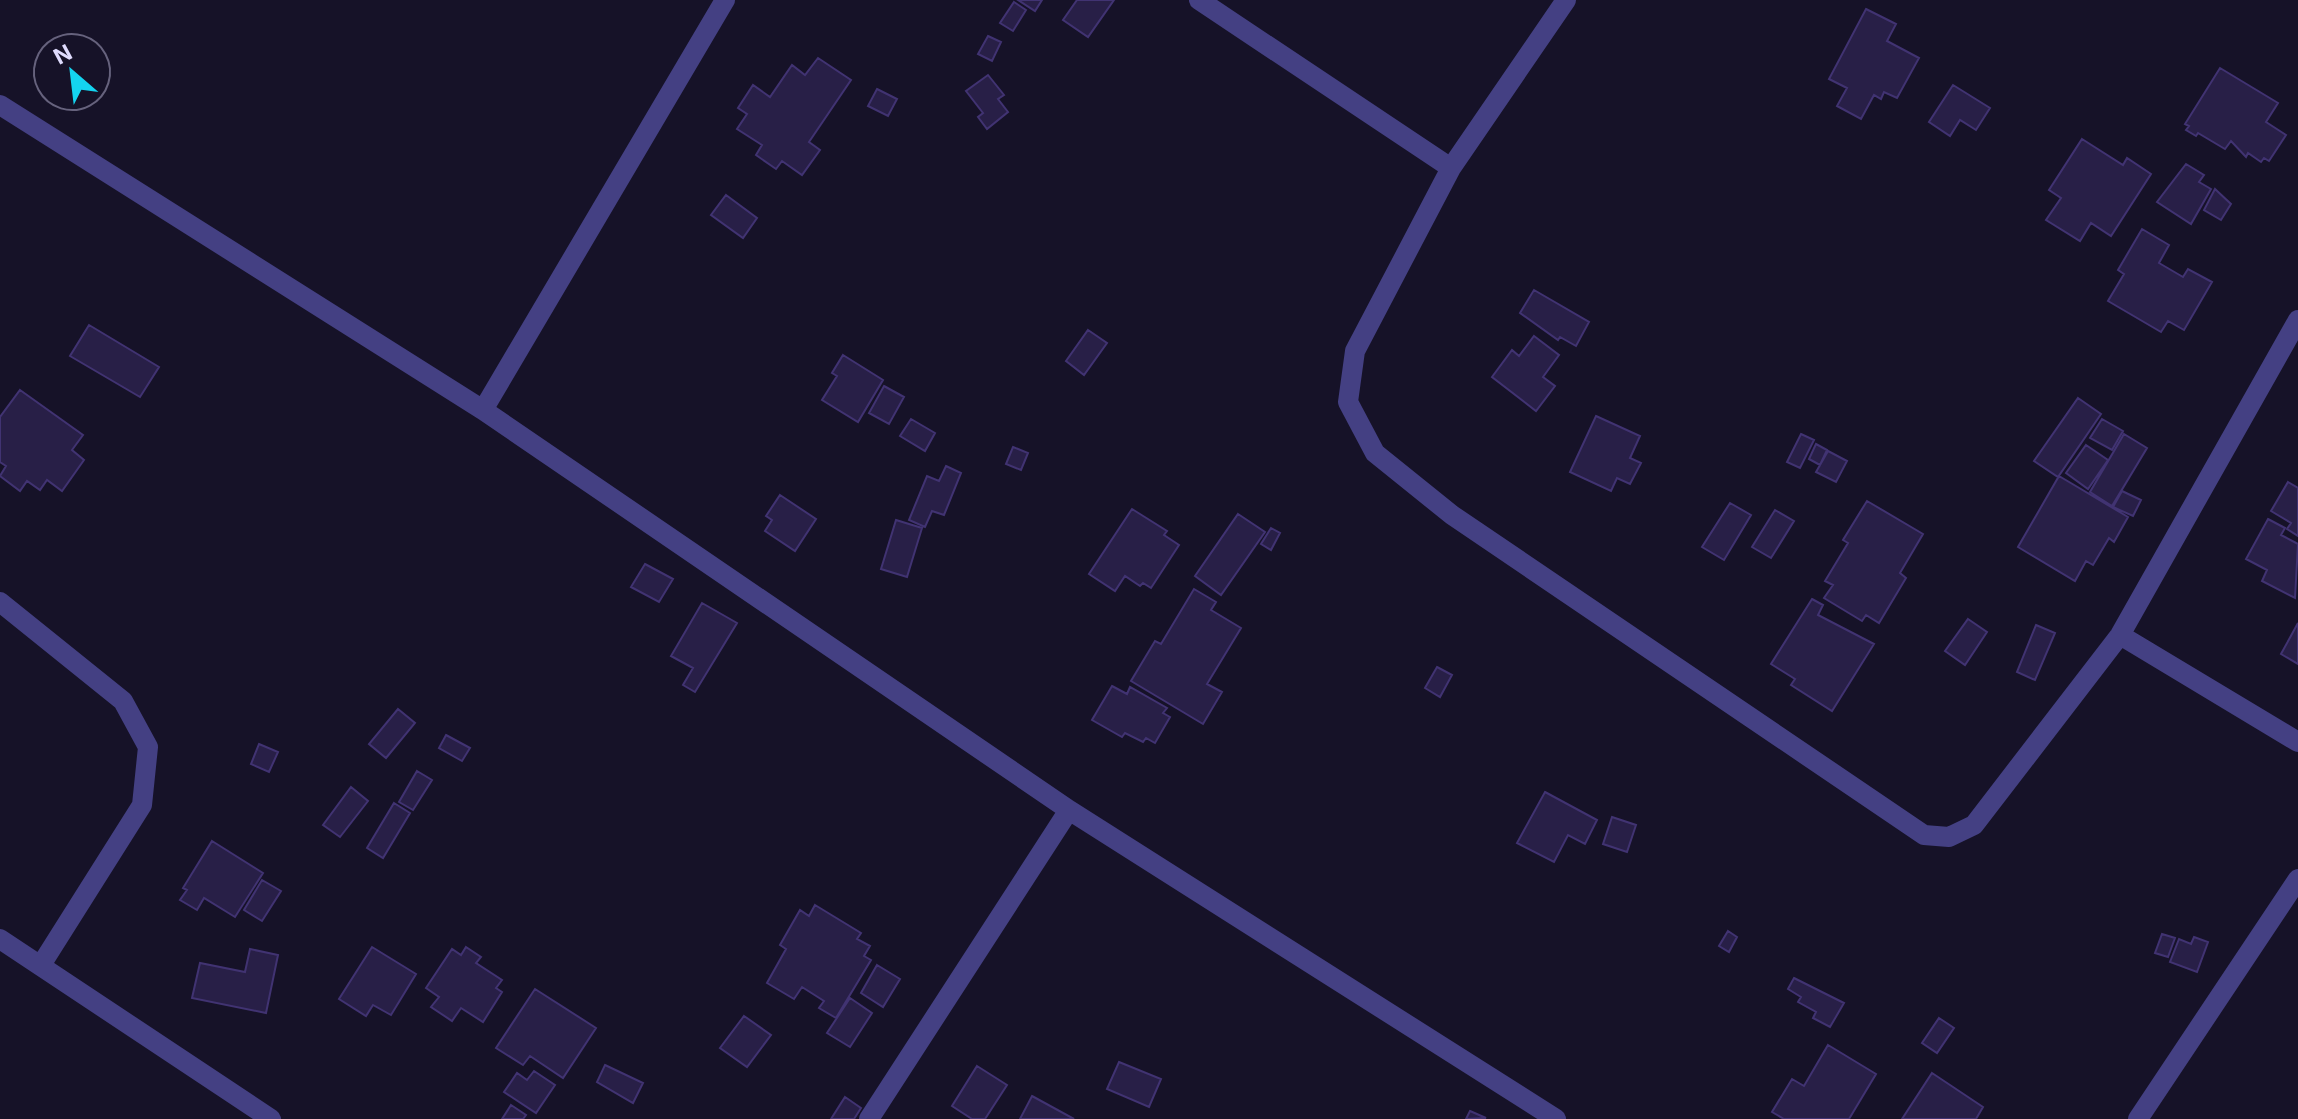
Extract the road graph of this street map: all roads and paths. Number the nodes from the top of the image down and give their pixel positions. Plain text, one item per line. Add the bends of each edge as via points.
1 (725, 0) edge
2 (1199, 0) edge
3 (1566, 0) edge
4 (0, 105) edge
5 (1451, 168) junction
6 (2298, 320) edge
7 (483, 410) junction
8 (0, 602) edge
9 (2120, 635) junction
10 (2298, 742) edge
11 (1069, 810) junction
12 (2298, 879) edge
13 (0, 939) edge
14 (41, 965) junction
15 (271, 1119) edge
16 (869, 1119) edge
17 (1556, 1119) edge
18 (2138, 1119) edge

1 - 7 street
2 - 5 street
3 - 5 street
4 - 7 street
5 - 9 street via 1355,351 1348,402 1375,453 1452,515 1924,835 1949,837 1974,825
6 - 9 street
7 - 11 street
8 - 14 street via 123,701 148,747 142,805
9 - 10 street
11 - 16 street
11 - 17 street
12 - 18 street
13 - 14 street
14 - 15 street

